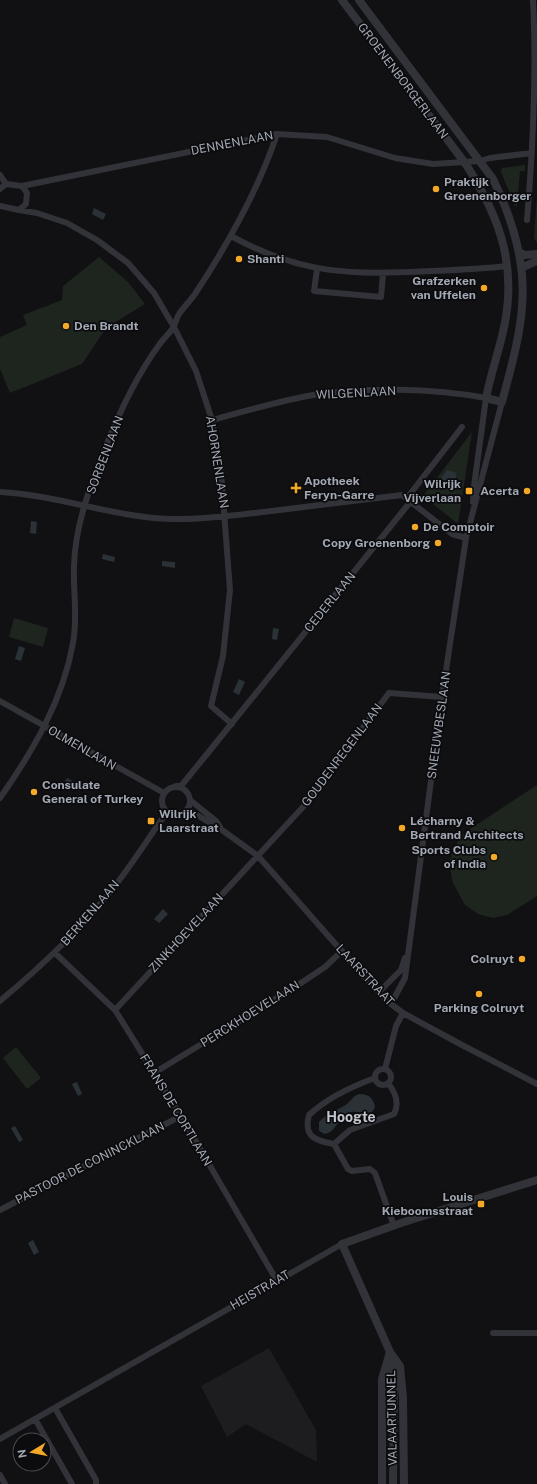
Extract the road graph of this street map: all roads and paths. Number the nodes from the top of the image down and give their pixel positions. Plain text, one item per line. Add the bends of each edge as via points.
1 (342, 0) edge
2 (359, 0) edge
3 (532, 0) edge
4 (277, 134) junction
5 (532, 153) junction
6 (480, 161) junction
7 (465, 163) junction
8 (0, 175) edge
9 (6, 184) junction
10 (22, 186) junction
11 (0, 189) edge
12 (0, 206) edge
13 (19, 210) junction
14 (527, 220) dead end
15 (230, 236) junction
16 (519, 252) junction
17 (537, 254) edge
18 (537, 261) edge
19 (507, 266) junction
20 (521, 268) junction
21 (317, 269) junction
22 (383, 274) junction
23 (174, 327) junction
24 (486, 398) junction
25 (502, 402) junction
26 (212, 420) junction
27 (462, 427) dead end
28 (0, 492) edge
29 (409, 500) junction
30 (85, 506) junction
31 (473, 507) junction
32 (225, 516) junction
33 (466, 538) junction
34 (442, 697) junction
35 (0, 701) edge
36 (232, 724) junction
37 (44, 726) junction
38 (207, 754) junction
39 (176, 786) junction
40 (186, 791) junction
41 (164, 793) junction
42 (0, 798) edge
43 (190, 800) junction
44 (187, 809) junction
45 (167, 812) junction
46 (222, 830) junction
47 (258, 856) junction
48 (410, 945) junction
49 (342, 951) junction
50 (55, 953) junction
51 (378, 992) junction
52 (0, 1001) edge
53 (392, 1004) junction
54 (115, 1010) junction
55 (403, 1013) junction
56 (385, 1069) junction
57 (154, 1073) junction
58 (375, 1078) junction
59 (388, 1083) junction
60 (537, 1084) edge
61 (181, 1116) junction
62 (334, 1144) junction
63 (537, 1180) edge
64 (0, 1210) edge
65 (394, 1226) junction
66 (342, 1244) junction
67 (277, 1281) junction
68 (493, 1333) dead end
69 (537, 1333) edge
70 (390, 1352) junction
71 (55, 1408) junction
72 (35, 1419) junction
73 (0, 1439) edge
74 (0, 1474) edge
75 (6, 1484) edge
76 (72, 1484) edge
77 (96, 1484) edge
78 (382, 1484) edge
79 (393, 1484) edge
80 (404, 1484) edge

1 - 7 street, GROENENBORGERLAAN
2 - 6 street, GROENENBORGERLAAN
3 - 5 street via 536,63 536,113
4 - 7 street, DENNENLAAN via 327,137 395,158 420,162
4 - 10 street, DENNENLAAN
4 - 15 street, SORBENLAAN via 258,182
5 - 6 street
5 - 14 street
6 - 7 street
6 - 16 street, GROENENBORGERLAAN via 500,194
7 - 19 street, GROENENBORGERLAAN via 483,190 497,221
8 - 9 street
9 - 10 street, DENNENLAAN
9 - 11 street
10 - 13 street via 27,193 26,204
12 - 13 street
13 - 23 street, AHORNENLAAN via 67,223 97,240 128,263 154,293
15 - 21 street via 263,252
15 - 23 street, SORBENLAAN via 178,316
16 - 17 street via 525,255
16 - 20 street, GROENENBORGERLAAN
18 - 20 street
19 - 22 street
19 - 24 street, GROENENBORGERLAAN via 506,318
20 - 25 street, GROENENBORGERLAAN via 522,305 519,329
21 - 22 street
21 - 22 street via 314,291 380,297
23 - 26 street, AHORNENLAAN via 196,371
23 - 30 street, SORBENLAAN via 148,362 121,413 101,459
24 - 25 street, WILGENLAAN
24 - 26 street, WILGENLAAN via 414,391 343,392 312,395
24 - 31 street, SNEEUWBESLAAN
25 - 31 street, SNEEUWBESLAAN
26 - 32 street, AHORNENLAAN
27 - 29 street
28 - 30 street via 52,498
29 - 32 street via 402,495
29 - 33 street via 452,534
29 - 36 street, CEDERLAAN
30 - 32 street via 146,518
30 - 37 street, SORBENLAAN via 74,565 74,641 62,687
31 - 33 street, SNEEUWBESLAAN
32 - 36 street, AHORNENLAAN via 230,590 223,656 211,706
33 - 34 street, SNEEUWBESLAAN
34 - 47 street, GOUDENREGENLAAN via 389,693 303,807
34 - 48 street, SNEEUWBESLAAN
35 - 37 street, OLMENLAAN
36 - 38 street, CEDERLAAN
37 - 41 street, OLMENLAAN
37 - 42 street, SORBENLAAN via 20,770
38 - 39 street, CEDERLAAN via 181,786
38 - 40 street, CEDERLAAN via 185,787
39 - 40 street
39 - 41 street
40 - 43 street
41 - 45 street via 161,802
43 - 44 street
43 - 46 street, LAARSTRAAT via 216,821
44 - 45 street via 180,814
44 - 46 street, LAARSTRAAT
45 - 50 street, BERKENLAAN via 114,887
46 - 47 street, LAARSTRAAT
47 - 49 street, LAARSTRAAT
47 - 54 street, ZINKHOEVELAAN
48 - 51 street, SNEEUWBESLAAN via 401,970
48 - 53 street, SNEEUWBESLAAN via 406,978
49 - 51 street, LAARSTRAAT
49 - 57 street, PERCKHOEVELAAN via 325,967 295,987
50 - 52 street, BERKENLAAN
50 - 54 street, FRANS DE CORTLAAN
51 - 53 street, LAARSTRAAT
53 - 55 street, LAARSTRAAT
54 - 57 street, FRANS DE CORTLAAN
55 - 56 street via 396,1026
55 - 60 street, LAARSTRAAT
56 - 58 street via 377,1071
56 - 59 street via 391,1075
57 - 61 street, FRANS DE CORTLAAN
58 - 59 street via 380,1084
58 - 62 street via 363,1082 309,1115 308,1130 311,1137
59 - 62 street via 396,1099 394,1114 350,1130
61 - 64 street, PASTOOR DE CONINCKLAAN
61 - 67 street, FRANS DE CORTLAAN
62 - 65 street via 348,1169 370,1169 375,1173
63 - 65 street, HEISTRAAT
65 - 66 street, HEISTRAAT
66 - 67 street, HEISTRAAT
66 - 70 street
67 - 71 street, HEISTRAAT
68 - 69 street
70 - 78 street via 382,1379
70 - 79 street, VALAARTUNNEL via 394,1385
70 - 80 street via 400,1366 404,1398
71 - 72 street, HEISTRAAT
71 - 77 street
72 - 73 street, HEISTRAAT
72 - 76 street
74 - 75 street

